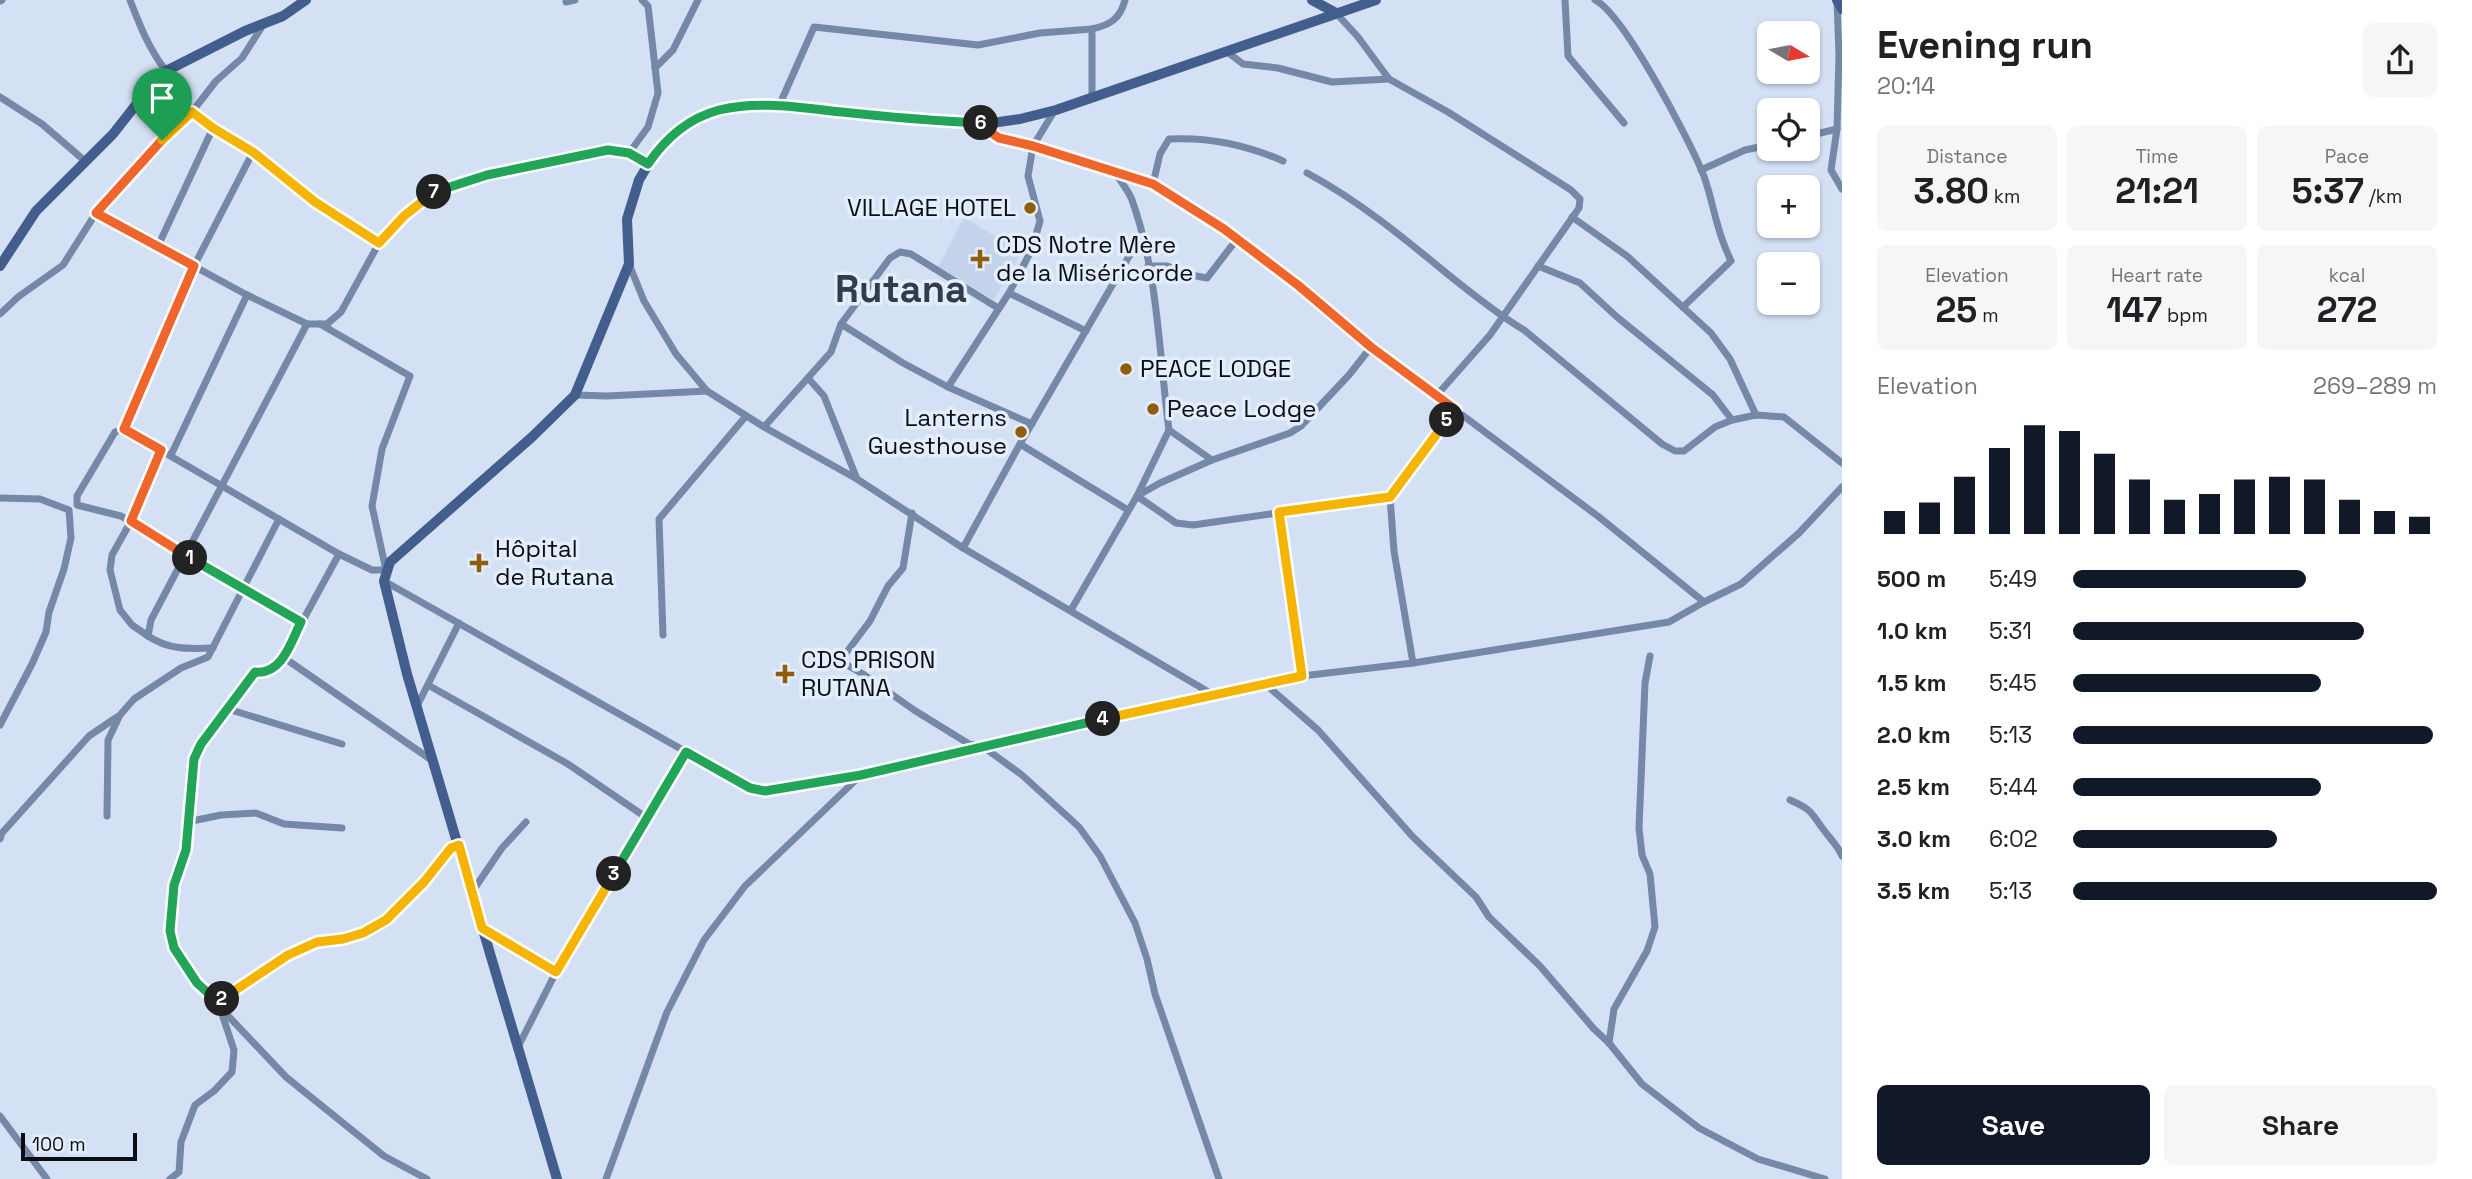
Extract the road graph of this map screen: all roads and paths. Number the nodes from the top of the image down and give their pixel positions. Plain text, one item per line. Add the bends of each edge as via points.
1 (130, 0) edge
2 (306, 0) edge
3 (575, 0) edge
4 (642, 0) edge
5 (698, 0) edge
6 (1125, 0) edge
7 (1312, 0) edge
8 (1376, 0) edge
9 (1565, 0) edge
10 (1595, 0) edge
11 (1837, 0) edge
12 (566, 2) dead end
13 (1842, 9) edge
14 (1336, 13) junction
15 (264, 24) junction
16 (1092, 29) junction
17 (1226, 51) junction
18 (655, 68) junction
19 (166, 71) junction
20 (1389, 79) junction
21 (0, 97) edge
22 (1093, 97) junction
23 (779, 106) junction
24 (1056, 110) junction
25 (192, 112) junction
26 (1623, 123) dead end
27 (985, 124) junction
28 (213, 128) junction
29 (1837, 129) junction
30 (1820, 133) edge
31 (1033, 146) junction
32 (1757, 148) edge
33 (253, 152) junction
34 (629, 153) junction
35 (1283, 160) dead end
36 (85, 161) junction
37 (648, 164) junction
38 (1702, 170) junction
39 (1114, 171) junction
40 (1307, 173) dead end
41 (1153, 184) junction
42 (1842, 189) edge
43 (96, 213) junction
44 (1572, 217) junction
45 (1142, 234) junction
46 (1237, 239) junction
47 (379, 243) junction
48 (158, 246) junction
49 (629, 264) junction
50 (0, 266) edge
51 (194, 266) junction
52 (1148, 266) junction
53 (1538, 266) junction
54 (1009, 293) junction
55 (247, 295) junction
56 (1683, 307) junction
57 (998, 308) junction
58 (0, 314) edge
59 (1503, 317) junction
60 (307, 324) junction
61 (320, 324) junction
62 (841, 324) junction
63 (1086, 331) junction
64 (1371, 347) junction
65 (808, 378) junction
66 (948, 387) junction
67 (706, 391) junction
68 (575, 395) junction
69 (1437, 395) junction
70 (1456, 410) junction
71 (1756, 415) junction
72 (746, 416) junction
73 (1732, 420) junction
74 (1032, 424) junction
75 (764, 427) junction
76 (124, 429) junction
77 (1169, 430) junction
78 (1020, 444) junction
79 (161, 450) junction
80 (171, 455) junction
81 (1212, 460) junction
82 (1842, 463) edge
83 (857, 479) junction
84 (221, 485) junction
85 (1842, 487) edge
86 (1137, 496) junction
87 (1390, 497) junction
88 (0, 498) edge
89 (1128, 510) junction
90 (1279, 512) junction
91 (912, 513) junction
92 (279, 519) junction
93 (131, 521) junction
94 (963, 548) junction
95 (339, 554) junction
96 (185, 555) junction
97 (386, 570) junction
98 (384, 581) junction
99 (243, 589) junction
100 (1703, 602) junction
101 (1071, 610) junction
102 (301, 622) junction
103 (459, 623) junction
104 (663, 635) dead end
105 (148, 636) junction
106 (213, 649) junction
107 (1650, 656) dead end
108 (283, 657) junction
109 (1413, 663) junction
110 (1302, 676) junction
111 (1264, 683) junction
112 (428, 685) junction
113 (1212, 694) junction
114 (417, 706) junction
115 (228, 709) junction
116 (120, 715) junction
117 (0, 725) edge
118 (342, 744) dead end
119 (982, 746) junction
120 (686, 752) junction
121 (433, 761) junction
122 (861, 775) junction
123 (1790, 800) dead end
124 (107, 816) dead end
125 (647, 818) junction
126 (187, 822) junction
127 (526, 822) dead end
128 (342, 828) dead end
129 (0, 839) edge
130 (459, 845) junction
131 (1842, 856) edge
132 (472, 892) junction
133 (482, 928) junction
134 (556, 972) junction
135 (218, 1003) junction
136 (1609, 1043) junction
137 (518, 1047) junction
138 (0, 1116) edge
139 (47, 1179) edge
140 (170, 1179) edge
141 (427, 1179) edge
142 (557, 1179) edge
143 (606, 1179) edge
144 (1219, 1179) edge
145 (1825, 1179) edge

1 - 19 street via 144,38
2 - 15 main road
3 - 12 street
4 - 18 street via 648,6
5 - 18 street via 673,50
6 - 16 street via 1117,18
7 - 14 main road
8 - 14 main road
9 - 26 street via 1568,56
10 - 38 street via 1619,25 1655,77
11 - 13 main road
11 - 29 street
14 - 17 main road
14 - 20 street
15 - 19 main road
15 - 25 street via 242,58
16 - 22 street
16 - 23 street via 978,45 814,27
17 - 20 street via 1243,64 1332,82
17 - 22 main road
18 - 34 street via 658,93 648,127
19 - 36 main road
20 - 44 street via 1571,190 1580,199 1580,208
21 - 36 street via 42,124
22 - 24 main road
23 - 27 main road
23 - 37 main road via 734,107 700,117 665,142
24 - 27 main road
24 - 31 street
25 - 28 street
25 - 43 street
27 - 31 street via 996,137
28 - 33 street
28 - 48 street
29 - 30 street
29 - 42 street via 1832,170
31 - 39 street
31 - 54 street via 1028,176 1040,221 1032,249
32 - 38 street
33 - 47 street via 315,202
33 - 51 street
34 - 37 street
34 - 47 street via 608,150 436,190
35 - 41 street via 1241,146 1169,139
36 - 50 main road via 36,211
37 - 49 main road via 627,219
38 - 56 street via 1731,261
39 - 41 street
39 - 45 street via 1131,197
40 - 59 street via 1330,185
41 - 46 street
43 - 48 street
43 - 58 street via 63,265
44 - 53 street
44 - 56 street via 1627,256
45 - 52 street
45 - 63 street
46 - 52 street via 1207,278 1167,265
46 - 64 street
47 - 61 street via 341,312
48 - 51 street
49 - 67 street via 644,301 676,354
49 - 68 main road
51 - 55 street
51 - 76 street
52 - 77 street
53 - 59 street
53 - 73 street via 1580,283 1713,395
54 - 57 street
54 - 63 street
55 - 60 street
55 - 80 street
56 - 71 street via 1712,333 1730,359
57 - 62 street via 911,254 900,252 890,258
57 - 66 street
59 - 69 street
59 - 73 street via 1675,451 1684,451 1714,427
60 - 61 street
60 - 84 street
61 - 97 street via 410,376 382,449 372,506
62 - 65 street via 831,352
62 - 66 street
63 - 74 street
64 - 69 street
64 - 81 street via 1301,426
65 - 75 street
65 - 83 street via 824,396
66 - 74 street
67 - 68 street
67 - 72 street
68 - 97 main road
69 - 70 street
70 - 87 street
70 - 100 street via 1600,517
71 - 73 street
71 - 82 street via 1784,417
72 - 75 street
72 - 104 street via 659,519
74 - 78 street
75 - 83 street
76 - 79 street
76 - 93 street via 116,432 77,496 77,505
77 - 81 street
77 - 86 street
78 - 89 street
78 - 94 street
79 - 80 street
79 - 93 street
80 - 84 street
81 - 86 street
83 - 91 street
84 - 92 street
84 - 96 street
85 - 100 street via 1741,584
86 - 89 street
86 - 90 street via 1176,523 1193,525
87 - 90 street
87 - 109 street
88 - 117 street via 40,499 69,510 71,538 46,632
89 - 101 street
90 - 110 street
91 - 94 street
91 - 119 street via 902,568 840,661 969,744
92 - 95 street
92 - 99 street
93 - 96 street
93 - 105 street via 112,555 110,570 120,610
94 - 101 street
95 - 97 street via 372,570
95 - 102 street
96 - 99 street
96 - 105 street via 151,620
97 - 98 main road
98 - 103 street
98 - 114 main road
99 - 102 street
99 - 106 street
100 - 109 street via 1669,622
101 - 113 street
102 - 108 street
103 - 112 street
103 - 120 street
105 - 106 street via 178,649
106 - 116 street via 208,657 181,668 134,699
107 - 136 street via 1639,828 1650,874 1655,927 1647,951 1614,1009
108 - 115 street via 273,669 255,672
108 - 121 street
109 - 110 street
110 - 111 street
111 - 113 street
111 - 136 street via 1318,730
112 - 114 street
112 - 125 street via 568,764
113 - 119 street
114 - 121 main road
115 - 118 street
115 - 126 street via 194,759
116 - 124 street via 108,740
116 - 129 street via 89,736
119 - 122 street
119 - 144 street via 1079,827 1100,856 1135,923
120 - 122 street via 750,788 765,791
120 - 125 street
121 - 130 main road
122 - 143 street via 745,886 704,940 667,1012
123 - 131 street via 1816,815
125 - 134 street
126 - 128 street via 256,813 284,824
126 - 135 street via 170,931 174,948 197,983
127 - 132 street
130 - 132 main road
130 - 135 street via 451,848 386,920 363,933 317,942 288,955
132 - 133 main road
133 - 134 street
133 - 137 main road
134 - 137 street
135 - 140 street via 234,1049 232,1072 195,1105 181,1142 179,1172
135 - 141 street via 286,1077 384,1156
136 - 145 street via 1642,1084 1699,1128 1758,1159
137 - 142 main road
138 - 139 street

